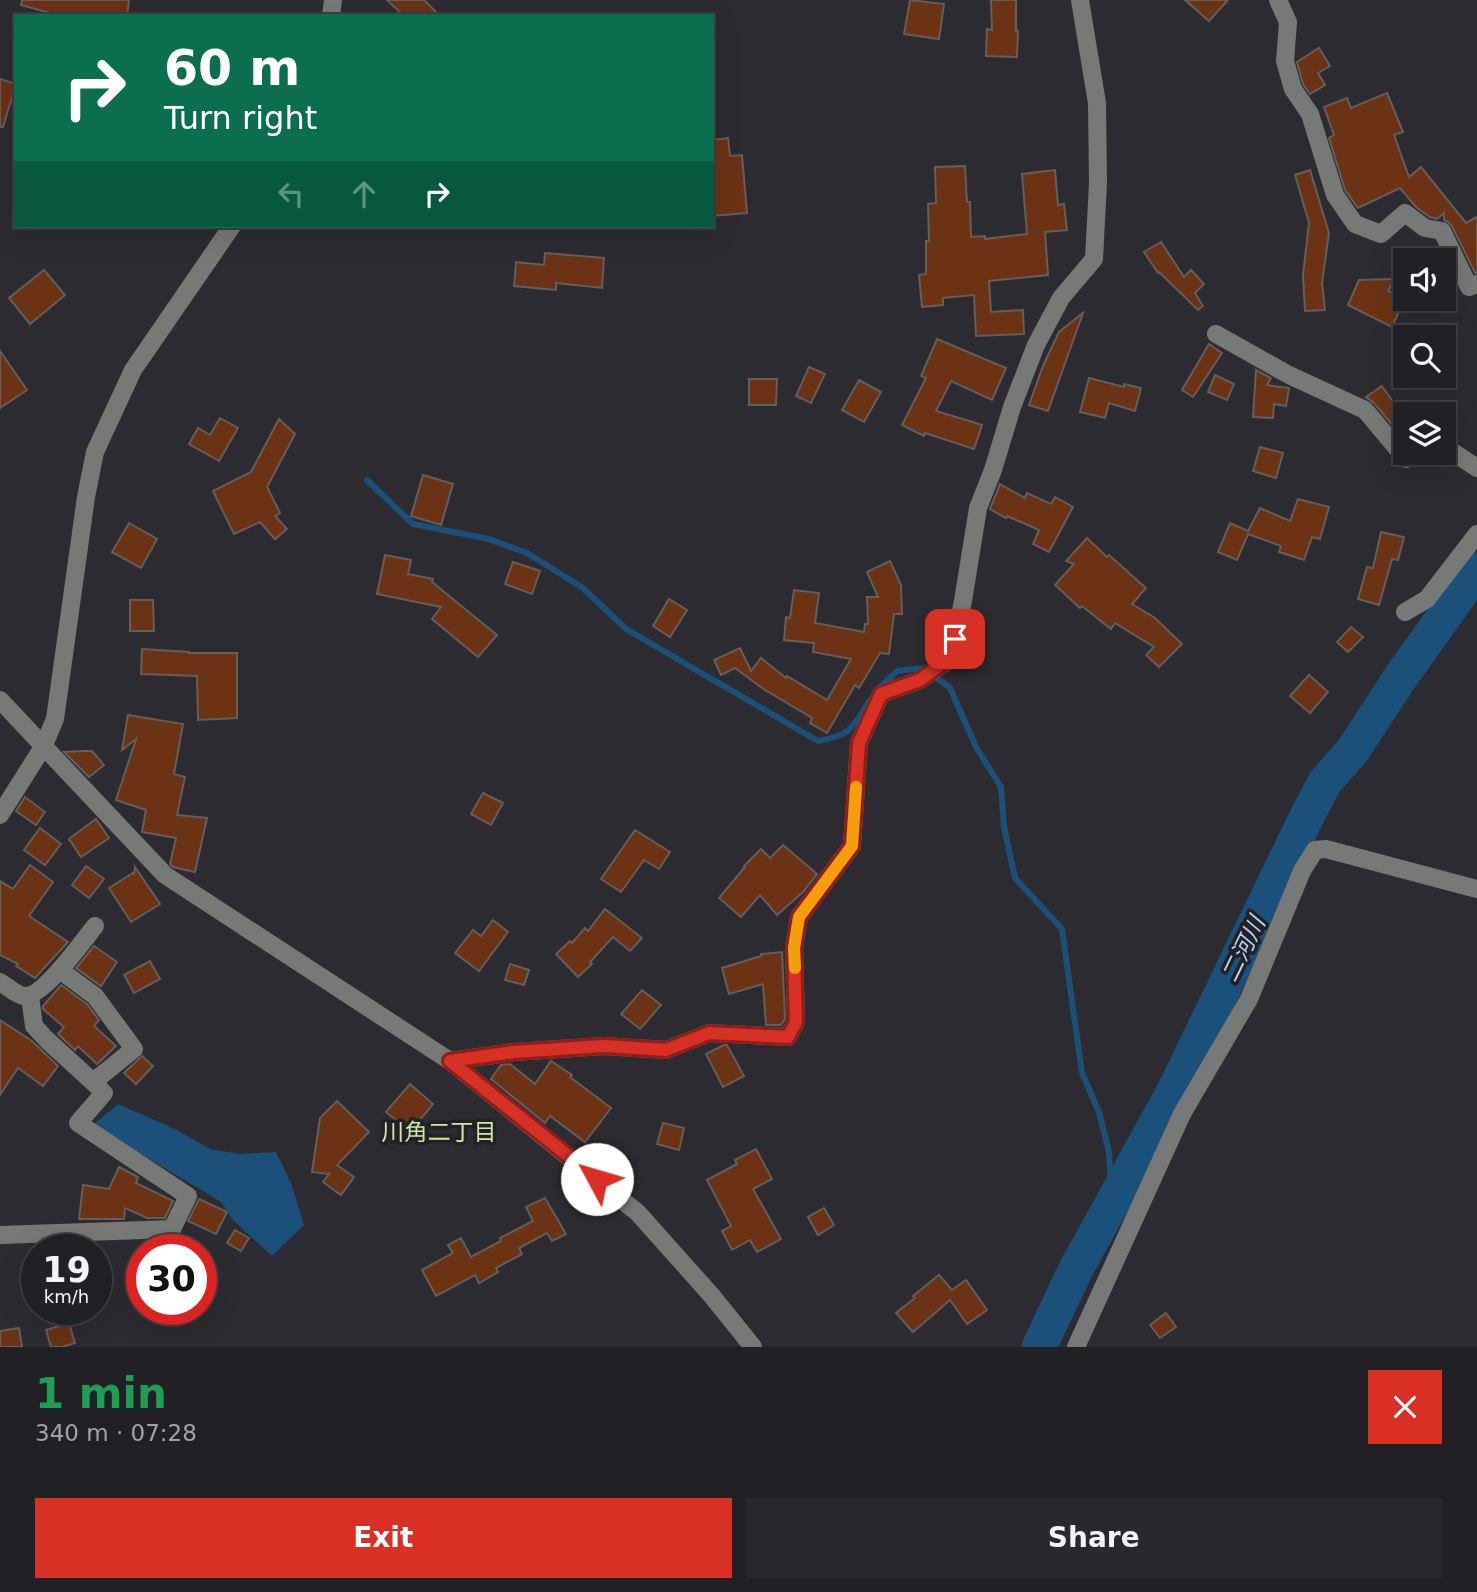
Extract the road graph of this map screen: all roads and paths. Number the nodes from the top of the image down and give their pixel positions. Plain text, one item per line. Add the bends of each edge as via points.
1 (1080, 0) edge
2 (1278, 0) edge
3 (231, 228) edge
4 (1477, 284) edge
5 (1216, 334) dead end
6 (1393, 443) edge
7 (1456, 454) edge
8 (1477, 468) edge
9 (1477, 534) edge
10 (1405, 612) dead end
11 (0, 700) edge
12 (43, 747) junction
13 (0, 815) edge
14 (1477, 889) edge
15 (95, 926) dead end
16 (61, 971) junction
17 (0, 982) edge
18 (30, 996) junction
19 (450, 1061) junction
20 (93, 1082) junction
21 (0, 1235) edge
22 (753, 1347) edge
23 (1076, 1347) edge

1 - 19 street via 1097,103 1094,259 1061,298 1036,345 1012,407 978,508 951,657 920,680 881,694 859,743 852,846 799,917 794,948 796,1022 788,1037 709,1033 666,1050 604,1046
2 - 4 street via 1288,22 1285,61 1293,89 1310,114 1335,195 1355,224 1381,234 1405,213 1425,228 1442,231 1469,287
3 - 12 street via 133,370 95,452 55,719
5 - 6 street via 1365,410
7 - 8 street
9 - 10 street via 1427,599
11 - 12 street
12 - 13 street
12 - 19 street via 165,875
14 - 23 street via 1326,849 1315,850 1249,999 1182,1114
15 - 16 street
16 - 18 street
16 - 20 street via 94,996 134,1049
17 - 18 street
18 - 20 street via 34,1026
19 - 22 street via 638,1213
20 - 21 street via 104,1093 78,1123 188,1196 172,1229

